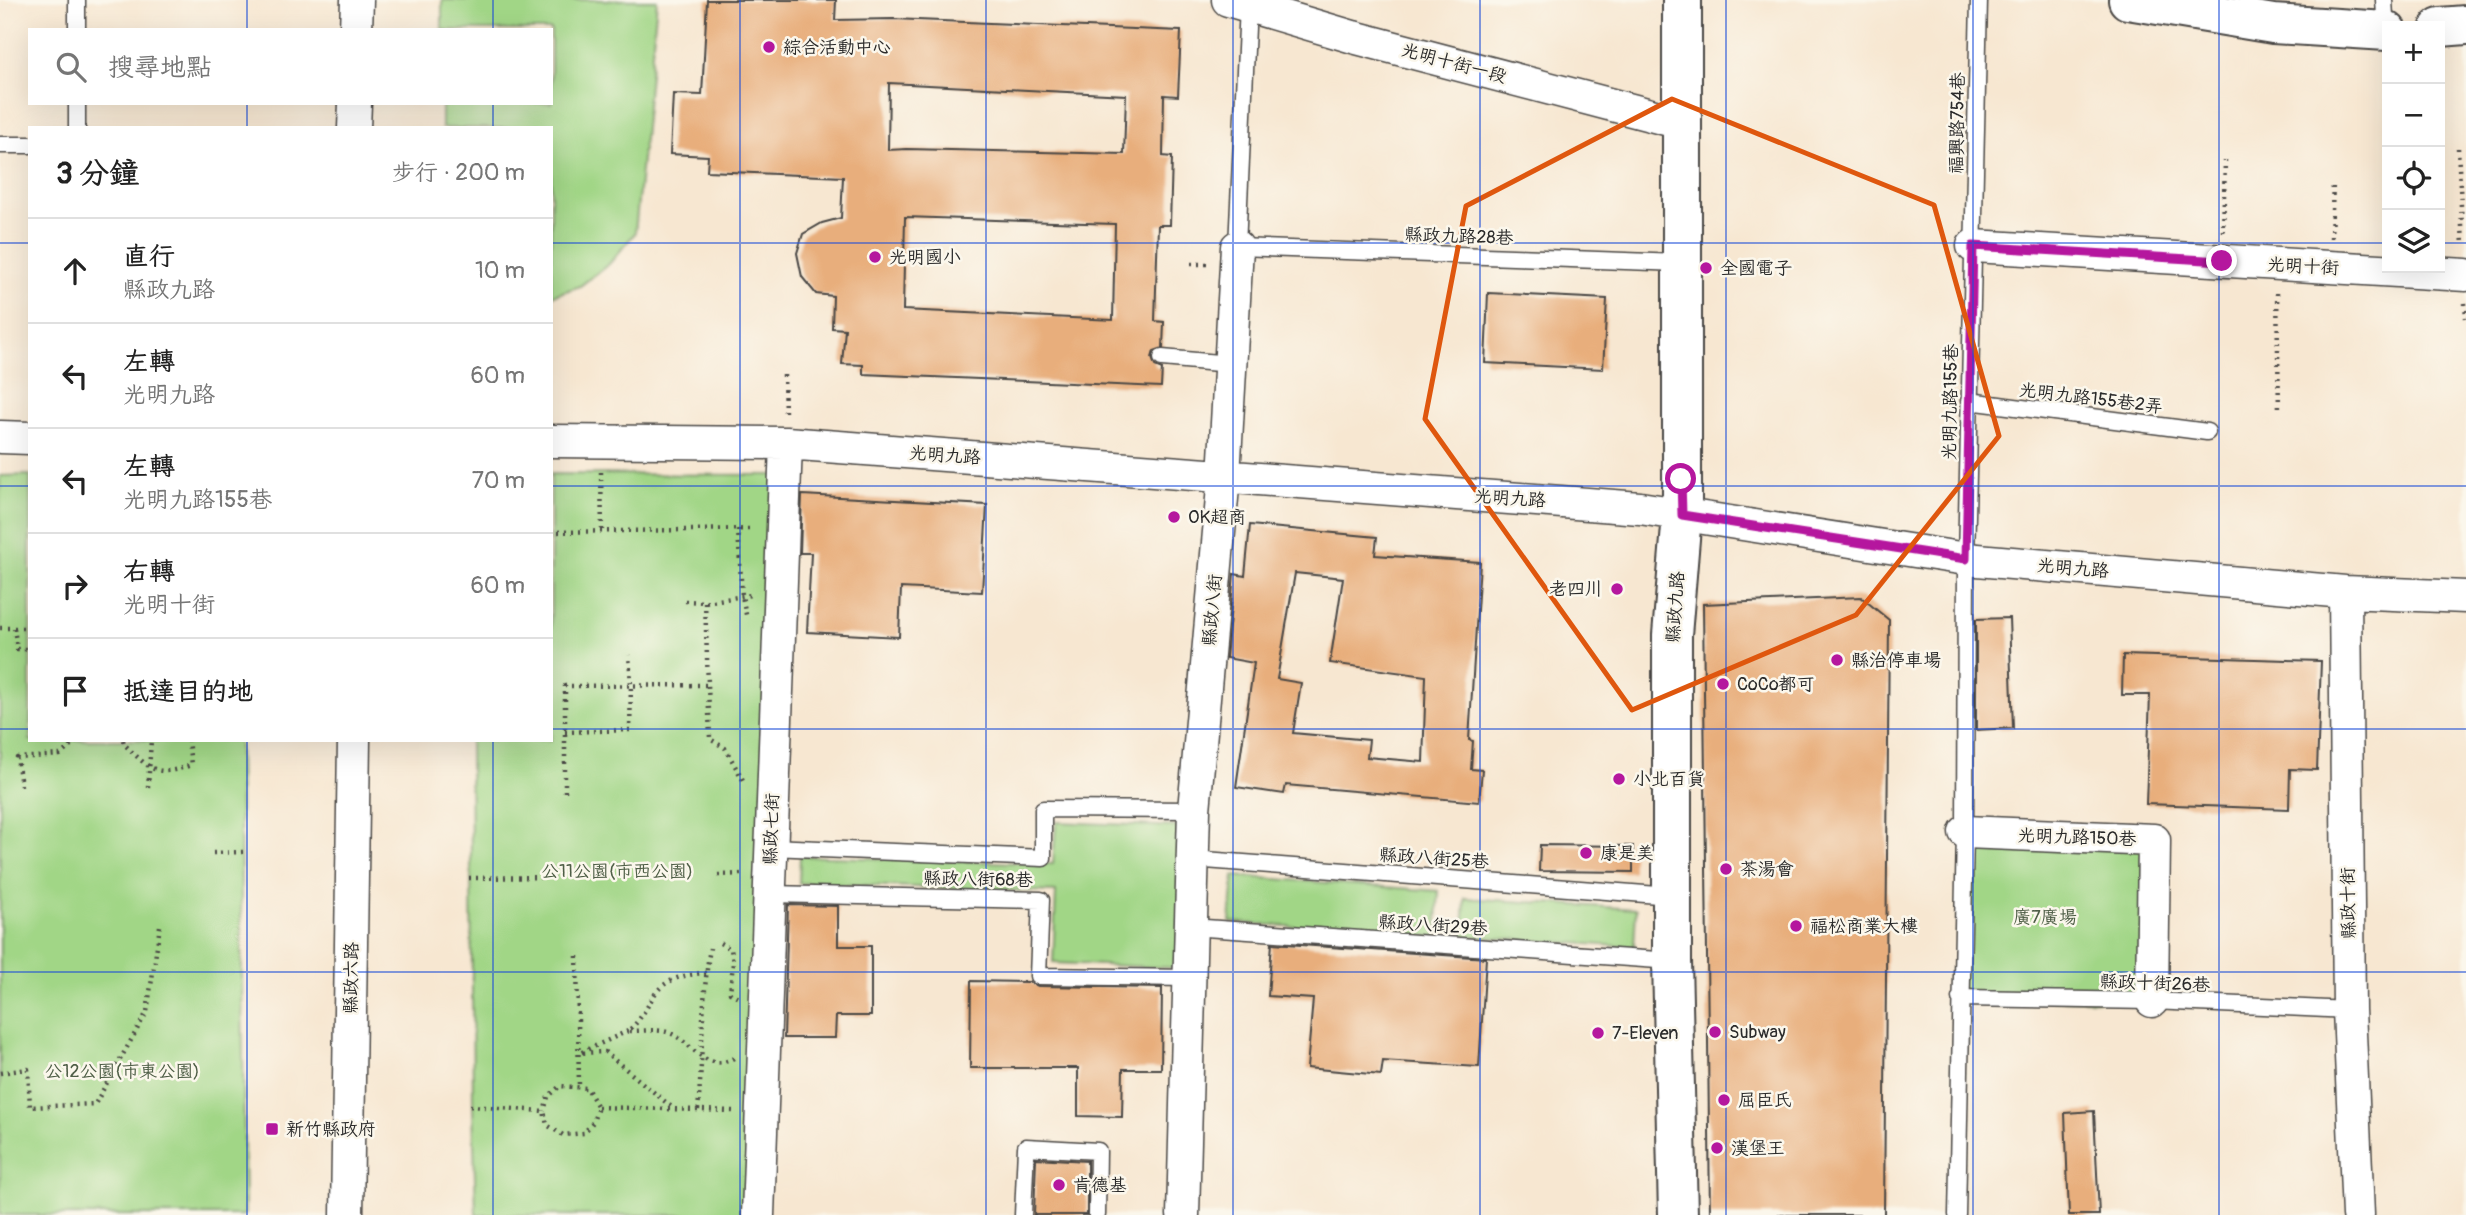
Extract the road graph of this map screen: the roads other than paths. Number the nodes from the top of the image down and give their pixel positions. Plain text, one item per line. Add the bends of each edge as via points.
1 (77, 0) edge
2 (357, 0) edge
3 (1682, 0) edge
4 (1979, 0) edge
5 (2129, 0) edge
6 (1238, 3) edge
7 (2386, 21) edge
8 (2466, 25) edge
9 (2445, 27) edge
10 (77, 28) edge
11 (356, 28) edge
12 (77, 105) edge
13 (355, 105) edge
14 (1681, 123) junction
15 (77, 126) edge
16 (354, 126) edge
17 (0, 145) edge
18 (28, 145) edge
19 (1973, 246) junction
20 (1237, 247) junction
21 (1680, 263) junction
22 (2465, 275) edge
23 (1162, 358) dead end
24 (1230, 364) junction
25 (1969, 401) junction
26 (2207, 432) dead end
27 (0, 437) edge
28 (28, 438) edge
29 (553, 441) edge
30 (786, 443) junction
31 (1224, 476) junction
32 (1682, 515) junction
33 (1966, 559) junction
34 (2345, 592) junction
35 (2466, 597) edge
36 (354, 742) edge
37 (1194, 810) junction
38 (1965, 832) junction
39 (770, 847) junction
40 (1192, 859) junction
41 (770, 894) junction
42 (1673, 896) junction
43 (1191, 927) junction
44 (1672, 961) junction
45 (1189, 978) junction
46 (1960, 998) junction
47 (2152, 1001) junction
48 (2349, 1010) junction
49 (347, 1215) edge
50 (758, 1215) edge
51 (1023, 1215) edge
52 (1097, 1215) edge
53 (1183, 1215) edge
54 (1678, 1215) edge
55 (1956, 1215) edge
56 (2358, 1215) edge

1 - 10 lane
2 - 11 street
3 - 14 street, 縣政九路
4 - 19 lane, 福興路754巷
5 - 7 street via 2274,18
6 - 14 street, 光明十街一段
6 - 20 lane, 縣政八街
8 - 9 street
12 - 15 lane
13 - 16 street
14 - 21 street, 縣政九路
17 - 18 lane
19 - 22 street, 光明十街
19 - 25 lane, 光明九路155巷
20 - 21 lane, 縣政九路28巷
20 - 24 street, 縣政八街
21 - 32 street, 縣政九路
23 - 24 lane
24 - 31 street, 縣政八街
25 - 26 lane, 光明九路155巷2弄
25 - 33 lane, 光明九路155巷
27 - 28 street
29 - 30 street, 光明九路
30 - 31 street, 光明九路
30 - 39 street, 縣政七街
31 - 32 street, 光明九路
31 - 37 street, 縣政八街
32 - 33 street, 光明九路
32 - 42 street, 縣政九路 via 1672,635
33 - 34 street, 光明九路
33 - 38 lane
34 - 35 street, 光明九路
34 - 48 street, 縣政十街
36 - 49 street, 縣政六路
37 - 39 lane, 縣政八街68巷 via 1043,810 1043,858
37 - 40 street, 縣政八街
38 - 46 lane
38 - 47 street, 光明九路150巷 via 2154,840
39 - 41 street, 縣政七街
40 - 42 lane, 縣政八街25巷
40 - 43 street, 縣政八街
41 - 45 lane, 縣政八街68巷 via 1041,900 1038,976
41 - 50 street, 縣政七街
42 - 44 street, 縣政九路
43 - 44 lane, 縣政八街29巷
43 - 45 street, 縣政八街
44 - 54 street, 縣政九路
45 - 53 street, 縣政八街
46 - 47 lane, 縣政十街26巷
46 - 55 lane
47 - 48 lane, 縣政十街26巷
48 - 56 street, 縣政十街
51 - 52 lane via 1026,1147 1098,1151

